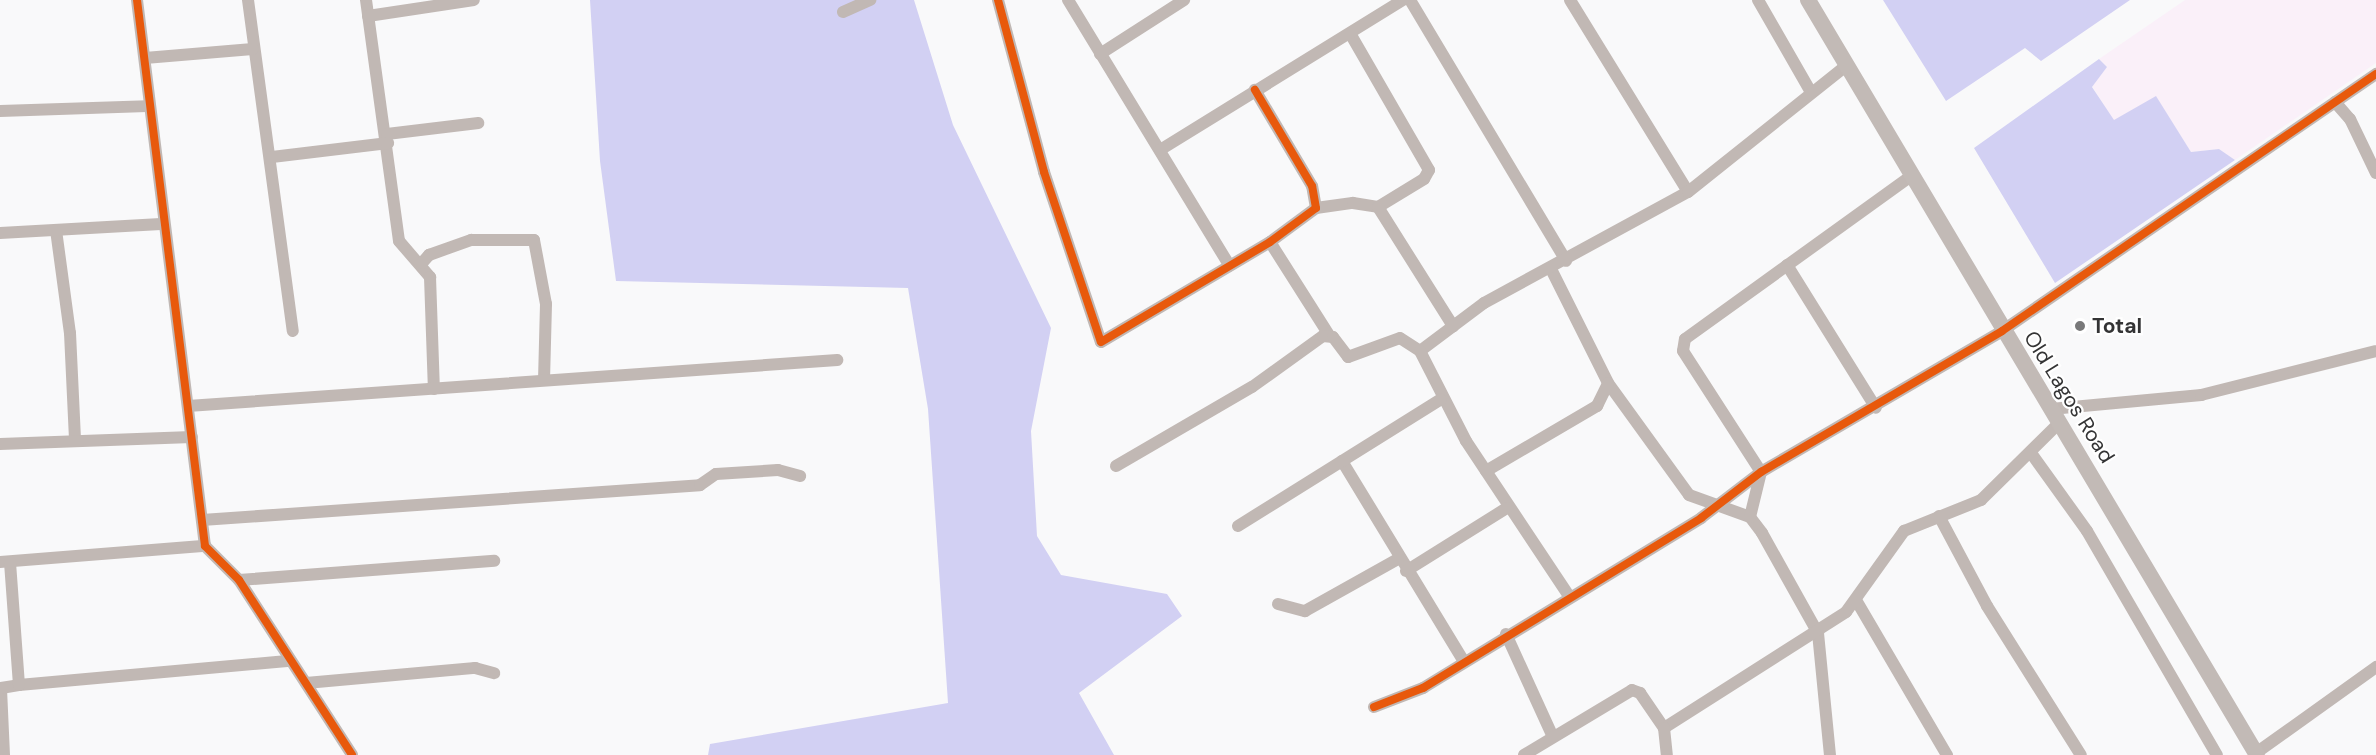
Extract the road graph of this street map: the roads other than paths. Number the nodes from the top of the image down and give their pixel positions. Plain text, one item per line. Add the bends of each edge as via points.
1 (137, 0) edge
2 (248, 0) edge
3 (366, 0) edge
4 (474, 0) edge
5 (870, 0) edge
6 (998, 0) edge
7 (1068, 0) edge
8 (1184, 0) edge
9 (1402, 0) edge
10 (1410, 0) edge
11 (1570, 0) edge
12 (1758, 0) edge
13 (1808, 0) edge
14 (843, 12) dead end
15 (368, 16) junction
16 (1351, 35) junction
17 (253, 50) junction
18 (1100, 54) junction
19 (145, 58) junction
20 (1846, 66) junction
21 (2376, 74) edge
22 (1255, 90) junction
23 (1811, 92) junction
24 (2335, 102) junction
25 (147, 106) junction
26 (0, 111) edge
27 (478, 123) dead end
28 (387, 139) junction
29 (1160, 150) junction
30 (272, 157) junction
31 (2376, 173) edge
32 (1911, 176) junction
33 (1688, 192) junction
34 (1378, 207) junction
35 (1316, 208) junction
36 (161, 224) junction
37 (56, 230) junction
38 (0, 233) edge
39 (1270, 242) junction
40 (1566, 261) junction
41 (422, 263) junction
42 (1787, 265) junction
43 (1230, 266) junction
44 (1551, 269) junction
45 (1453, 326) junction
46 (293, 331) dead end
47 (2002, 331) junction
48 (1329, 335) junction
49 (1420, 351) junction
50 (2376, 351) edge
51 (837, 360) dead end
52 (544, 378) junction
53 (1608, 383) junction
54 (434, 389) junction
55 (1441, 399) junction
56 (1623, 404) junction
57 (188, 406) junction
58 (1597, 406) junction
59 (1876, 408) junction
60 (2055, 416) junction
61 (192, 437) junction
62 (75, 440) junction
63 (0, 444) edge
64 (2031, 453) junction
65 (1342, 461) junction
66 (1116, 466) dead end
67 (1486, 471) junction
68 (1761, 472) junction
69 (800, 476) dead end
70 (1713, 506) junction
71 (1507, 508) junction
72 (1939, 516) junction
73 (1750, 517) junction
74 (202, 520) junction
75 (1238, 525) dead end
76 (205, 546) junction
77 (1398, 559) junction
78 (494, 561) dead end
79 (5, 562) edge
80 (1406, 571) junction
81 (238, 580) junction
82 (1569, 596) junction
83 (1856, 600) junction
84 (1278, 604) dead end
85 (1818, 633) junction
86 (1506, 634) junction
87 (1463, 660) junction
88 (290, 661) junction
89 (2376, 667) edge
90 (494, 673) dead end
91 (306, 683) junction
92 (19, 685) junction
93 (0, 688) edge
94 (1374, 707) dead end
95 (1664, 728) junction
96 (1553, 737) junction
97 (2257, 754) edge
98 (4, 755) edge
99 (352, 755) edge
100 (1524, 755) edge
101 (1667, 755) edge
102 (1830, 755) edge
103 (1947, 755) edge
104 (2081, 755) edge
105 (2217, 755) edge

1 - 19 street
2 - 17 street
3 - 15 street
4 - 15 street
5 - 14 street
6 - 43 street via 1044,172 1101,342
7 - 18 street
8 - 18 street
9 - 16 street
10 - 40 street
11 - 33 street
12 - 23 street
13 - 20 main road, Old Lagos Road
15 - 28 street
16 - 22 street
16 - 34 street via 1429,170 1424,179
17 - 19 street
17 - 30 street
18 - 29 street
19 - 25 street
20 - 23 street
20 - 32 main road, Old Lagos Road
21 - 24 street
22 - 29 street
22 - 35 street via 1312,186
23 - 33 street
24 - 31 street via 2350,119
24 - 47 street
25 - 26 street
25 - 36 street
27 - 28 street
28 - 30 street
28 - 41 street via 399,241
29 - 43 street
30 - 46 street
32 - 42 street
32 - 47 main road, Old Lagos Road
33 - 40 street
34 - 35 street via 1353,203
34 - 45 street
35 - 39 street
36 - 37 street
36 - 57 street
37 - 38 street
37 - 62 street via 69,333
39 - 43 street
39 - 48 street
40 - 44 street
41 - 52 street via 429,255 471,240 534,240 546,304
41 - 54 street via 430,277
42 - 59 street
42 - 68 street via 1683,345
44 - 45 street via 1484,303
44 - 53 street
45 - 49 street
47 - 59 street via 1961,351
47 - 60 main road, Old Lagos Road
48 - 49 street via 1348,357 1400,339
48 - 66 street
49 - 55 street
50 - 60 street via 2201,395
51 - 52 street via 607,380
52 - 54 street
53 - 56 street
53 - 58 street
54 - 57 street
55 - 65 street
55 - 67 street
56 - 58 street
56 - 70 street via 1689,495
57 - 61 street
58 - 67 street
59 - 68 street
60 - 64 street
60 - 97 main road, Old Lagos Road
61 - 62 street
61 - 74 street
62 - 63 street
64 - 72 street via 1981,500
64 - 105 street via 2087,531
65 - 75 street
65 - 77 street
67 - 71 street
68 - 70 street
68 - 73 street
69 - 74 street via 778,470 717,474 700,485
70 - 73 street
70 - 82 street
71 - 80 street
71 - 82 street
72 - 83 street via 1904,531
72 - 104 street via 1988,606
73 - 85 street
74 - 76 street
76 - 79 street
76 - 81 street
77 - 80 street
77 - 84 street via 1305,611
78 - 81 street
79 - 92 street
80 - 87 street
81 - 88 street
82 - 86 street
83 - 85 street
83 - 103 street
85 - 95 street
85 - 102 street
86 - 87 street
86 - 96 street
87 - 94 street via 1423,688
88 - 91 street
88 - 92 street
89 - 97 street via 2312,718
90 - 91 street via 476,668
91 - 99 street
92 - 93 street
93 - 98 street
95 - 96 street via 1640,693 1632,690
95 - 101 street
96 - 100 street

